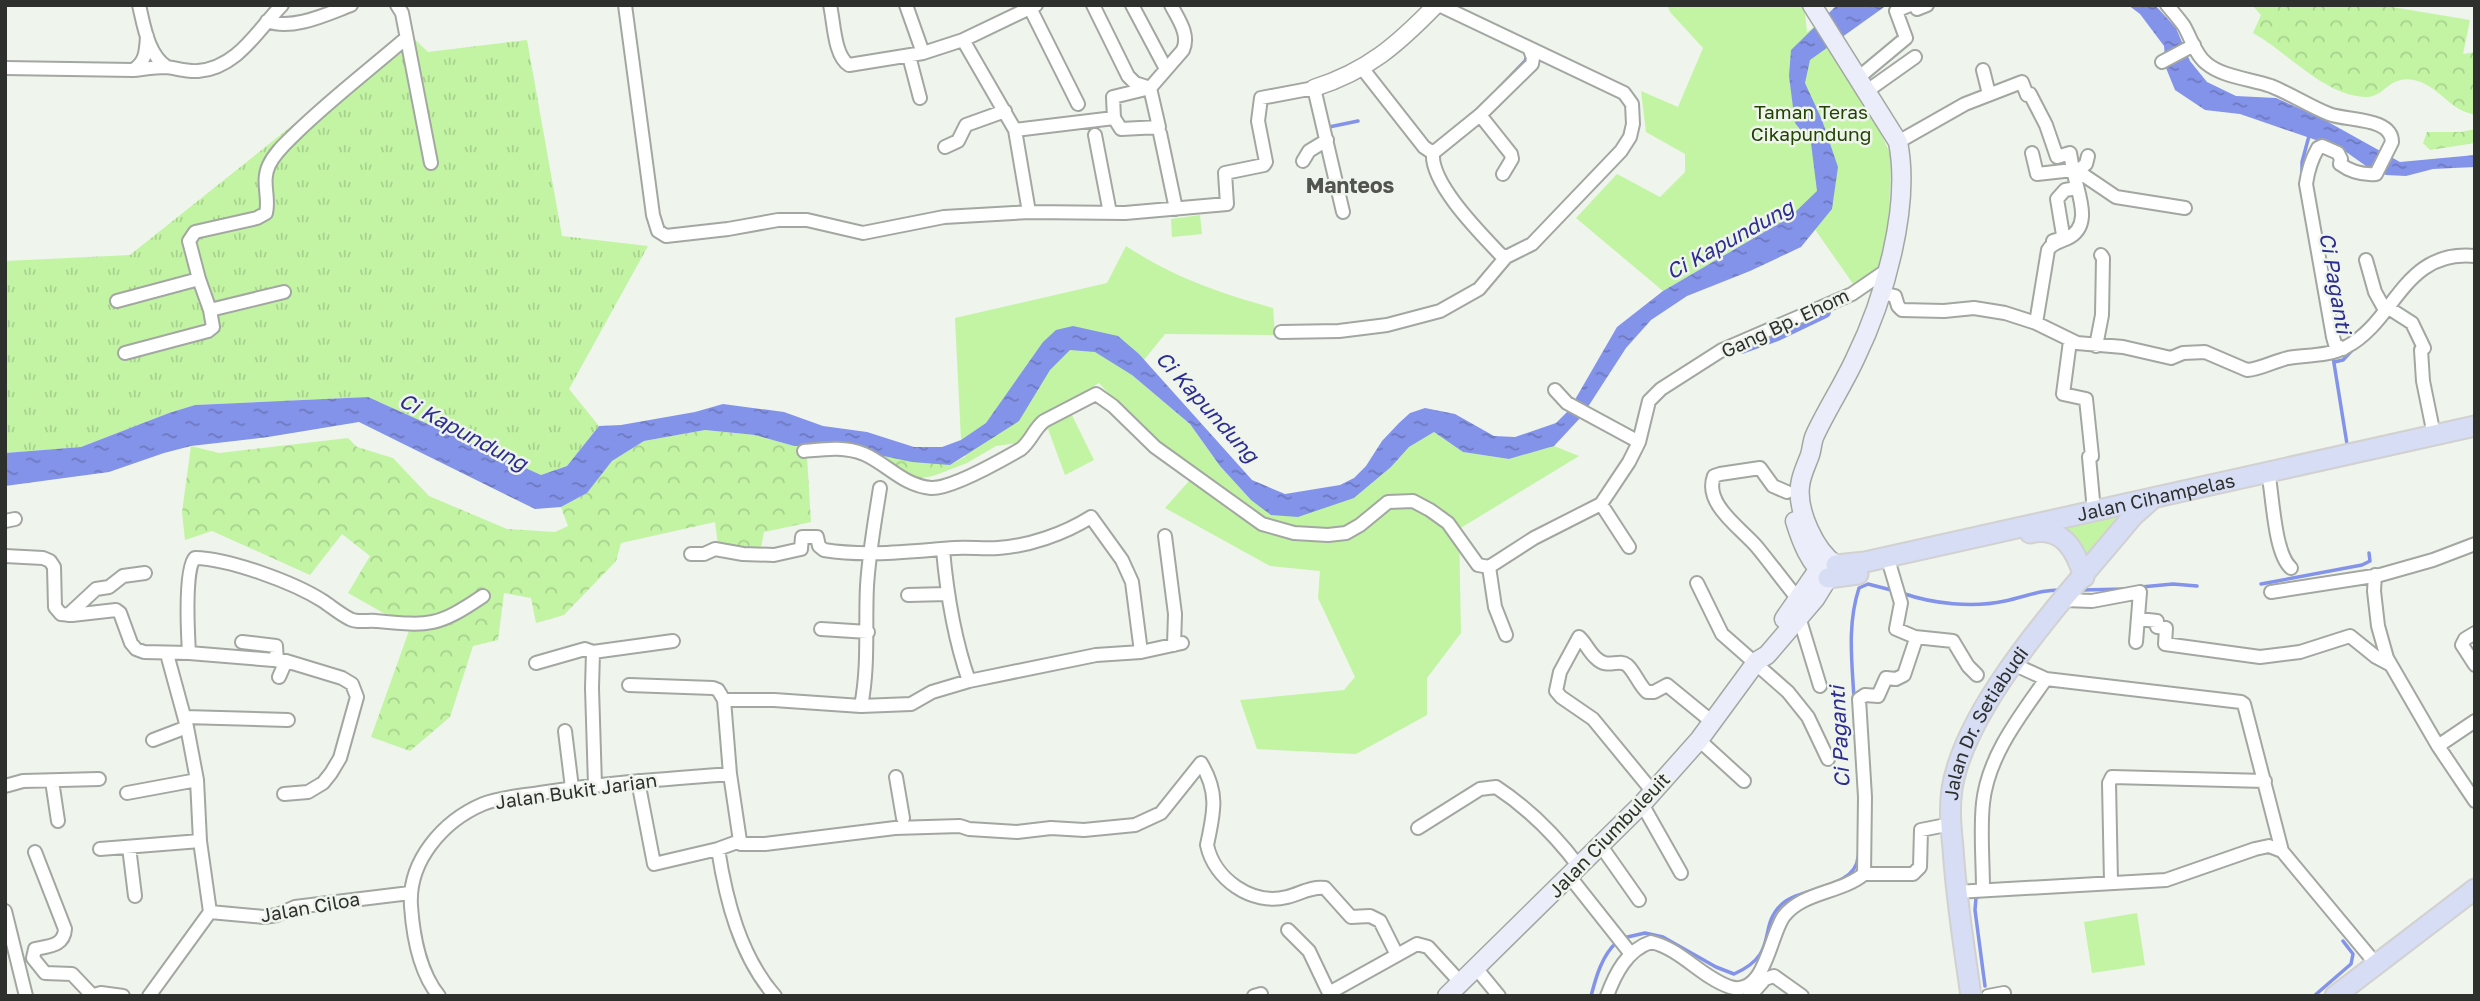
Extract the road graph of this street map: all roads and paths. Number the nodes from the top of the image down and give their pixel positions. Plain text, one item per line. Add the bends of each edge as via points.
1 (139, 5) edge
2 (282, 5) edge
3 (351, 5) edge
4 (397, 5) edge
5 (625, 5) edge
6 (830, 5) edge
7 (906, 5) edge
8 (1093, 5) edge
9 (1132, 5) edge
10 (1171, 5) edge
11 (1438, 5) edge
12 (1912, 5) edge
13 (1927, 5) edge
14 (2167, 5) edge
15 (1813, 6) edge
16 (1033, 7) edge
17 (267, 21) junction
18 (147, 36) junction
19 (405, 39) junction
20 (963, 40) junction
21 (2190, 47) junction
22 (1530, 50) junction
23 (923, 53) junction
24 (909, 56) junction
25 (1915, 57) dead end
26 (2163, 61) dead end
27 (167, 67) junction
28 (5, 68) edge
29 (1362, 68) junction
30 (1166, 69) junction
31 (133, 70) junction
32 (1983, 70) dead end
33 (1863, 85) junction
34 (1150, 88) junction
35 (1314, 88) junction
36 (1989, 94) junction
37 (920, 98) dead end
38 (1078, 104) dead end
39 (1005, 111) junction
40 (1480, 115) junction
41 (1114, 118) junction
42 (1015, 130) junction
43 (1160, 133) dead end
44 (1095, 135) dead end
45 (1326, 140) junction
46 (1898, 142) junction
47 (945, 147) dead end
48 (1433, 153) junction
49 (2032, 153) dead end
50 (2088, 156) dead end
51 (1303, 160) dead end
52 (431, 163) dead end
53 (2076, 172) junction
54 (1503, 174) dead end
55 (2077, 188) junction
56 (2185, 208) dead end
57 (1176, 209) junction
58 (1029, 212) junction
59 (1343, 212) dead end
60 (1110, 213) junction
61 (2050, 242) dead end
62 (2101, 255) dead end
63 (2475, 256) edge
64 (1506, 257) junction
65 (2366, 260) dead end
66 (1887, 270) junction
67 (199, 279) junction
68 (284, 292) dead end
69 (1881, 293) junction
70 (117, 301) dead end
71 (2388, 309) junction
72 (210, 310) junction
73 (2036, 323) junction
74 (1281, 332) dead end
75 (2069, 343) junction
76 (2096, 346) junction
77 (2335, 350) junction
78 (125, 353) dead end
79 (1555, 390) dead end
80 (2475, 426) edge
81 (2434, 435) junction
82 (1814, 438) junction
83 (1639, 442) junction
84 (804, 451) dead end
85 (2268, 472) junction
86 (880, 488) dead end
87 (1780, 489) junction
88 (2151, 499) junction
89 (1601, 504) junction
90 (2094, 512) junction
91 (1165, 536) dead end
92 (2475, 544) edge
93 (1629, 547) dead end
94 (943, 550) junction
95 (691, 554) dead end
96 (870, 555) junction
97 (5, 556) edge
98 (1889, 566) junction
99 (1827, 568) junction
100 (2291, 568) dead end
101 (1490, 570) junction
102 (145, 573) dead end
103 (2375, 575) junction
104 (1697, 583) dead end
105 (2073, 589) junction
106 (2271, 592) dead end
107 (947, 594) junction
108 (908, 595) dead end
109 (483, 596) dead end
110 (1799, 608) junction
111 (68, 615) junction
112 (2139, 619) junction
113 (821, 629) dead end
114 (868, 632) junction
115 (2475, 633) edge
116 (1506, 635) dead end
117 (1915, 637) junction
118 (673, 641) dead end
119 (242, 642) dead end
120 (2136, 642) dead end
121 (593, 652) junction
122 (1141, 652) junction
123 (188, 653) junction
124 (167, 654) junction
125 (281, 661) junction
126 (1756, 662) junction
127 (536, 663) dead end
128 (2013, 664) junction
129 (2475, 665) edge
130 (2391, 666) junction
131 (1977, 675) dead end
132 (279, 677) dead end
133 (2046, 679) junction
134 (969, 681) junction
135 (629, 685) dead end
136 (1820, 686) dead end
137 (724, 700) junction
138 (861, 706) junction
139 (288, 720) dead end
140 (1711, 721) junction
141 (2475, 721) edge
142 (186, 722) junction
143 (565, 731) dead end
144 (153, 740) dead end
145 (1699, 740) junction
146 (2438, 746) junction
147 (1828, 758) dead end
148 (730, 775) junction
149 (896, 777) dead end
150 (99, 779) dead end
151 (197, 780) junction
152 (52, 781) junction
153 (1744, 781) dead end
154 (2265, 781) junction
155 (638, 782) junction
156 (596, 785) junction
157 (5, 786) edge
158 (572, 788) junction
159 (127, 793) dead end
160 (284, 794) dead end
161 (1648, 798) junction
162 (2475, 802) edge
163 (903, 818) dead end
164 (58, 821) dead end
165 (1951, 824) junction
166 (1418, 828) dead end
167 (200, 841) junction
168 (740, 841) junction
169 (1601, 846) junction
170 (129, 847) junction
171 (100, 849) dead end
172 (718, 849) junction
173 (2282, 851) junction
174 (35, 852) dead end
175 (1575, 873) junction
176 (1681, 873) dead end
177 (1864, 874) junction
178 (2111, 882) junction
179 (2475, 889) edge
180 (1983, 890) junction
181 (1956, 892) junction
182 (410, 893) junction
183 (135, 896) dead end
184 (1639, 900) dead end
185 (5, 911) edge
186 (210, 912) junction
187 (1288, 930) dead end
188 (1629, 951) junction
189 (1397, 955) junction
190 (2376, 964) junction
191 (1476, 968) junction
192 (1458, 980) junction
193 (1328, 990) edge
194 (1966, 991) edge
195 (2004, 993) dead end
196 (95, 995) edge
197 (26, 996) edge
198 (124, 996) edge
199 (149, 996) edge
200 (439, 996) edge
201 (775, 996) edge
202 (1447, 996) edge
203 (1499, 996) edge
204 (1607, 996) edge
205 (1750, 996) edge
206 (1802, 996) edge
207 (1989, 996) edge
208 (2335, 996) edge

1 - 18 street
2 - 17 street
3 - 17 street via 290,23
4 - 19 street
5 - 58 street via 653,215 658,231 666,236 778,220 807,220 863,233 926,220
6 - 24 street via 844,62
7 - 23 street
8 - 34 street via 1128,76
9 - 30 street
10 - 30 street via 1186,43
11 - 22 street
11 - 29 street via 1398,44
12 - 13 street via 1917,9
12 - 33 street via 1896,11 1906,38
14 - 21 street via 2183,26
15 - 33 main road
16 - 20 street
16 - 38 street
17 - 27 street via 228,63 196,72
18 - 27 street via 159,62
18 - 31 street via 145,56
19 - 52 street
19 - 67 street via 280,150 269,164 264,182 266,214 191,235
20 - 23 street
20 - 39 street
21 - 26 street
21 - 77 street via 2205,63 2225,73 2280,90 2329,114 2377,123 2392,136 2377,172 2366,174 2340,164 2337,153 2318,148 2303,185
22 - 40 street via 1532,64
22 - 64 street via 1624,93 1632,104 1633,124 1621,151 1532,244
23 - 24 street
24 - 37 street
25 - 33 street
27 - 31 street
28 - 31 street
29 - 35 street
29 - 48 street via 1424,148
30 - 34 street
32 - 36 street
33 - 46 main road
34 - 41 street via 1113,97
34 - 41 street via 1159,127 1121,129
35 - 45 street
35 - 57 street via 1262,97 1258,121 1265,164 1225,173 1227,204
36 - 46 street
36 - 53 street via 2022,82 2038,107 2057,157 2070,153
39 - 42 street
39 - 47 street via 964,126 958,141
40 - 48 street
40 - 54 street via 1511,155
41 - 42 street
42 - 58 street
43 - 57 street
44 - 60 street
45 - 51 street
45 - 59 street
46 - 66 main road via 1902,204
48 - 64 street via 1434,167 1454,201
49 - 53 street via 2038,174
50 - 53 street
53 - 55 street
53 - 56 street via 2116,197
55 - 61 street via 2065,190 2057,199 2063,238
55 - 73 street via 2082,222 2075,235 2048,250
57 - 60 street
58 - 60 street
62 - 76 street via 2102,315
63 - 71 street via 2449,255 2434,262
64 - 74 street via 1479,289 1440,311 1387,325
65 - 71 street via 2375,292
66 - 69 main road
66 - 83 street, Gang Bp. Ehom via 1852,293 1722,350 1661,388 1649,401
67 - 70 street
67 - 72 street
68 - 72 street
69 - 73 street via 1895,296 1902,310 1974,308
69 - 82 main road via 1856,358
71 - 77 street via 2368,330
71 - 81 street via 2412,323 2424,348 2423,381
72 - 78 street via 212,327 208,331
73 - 75 street
75 - 76 street
75 - 90 street via 2063,394 2086,399
76 - 77 street via 2171,358 2205,352 2247,370
79 - 83 street via 1567,403
80 - 81 main road, Jalan Cihampelas
81 - 85 main road, Jalan Cihampelas
82 - 87 main road
82 - 99 main road via 1799,499
83 - 89 street, Gang Bp. Ehom
84 - 101 street via 839,448 864,454 912,483 932,488 1021,449 1038,425 1096,394 1155,447 1262,524 1294,533 1346,533 1388,502 1413,501 1448,523 1478,565
85 - 88 main road, Jalan Cihampelas
85 - 100 street via 2284,562
86 - 96 street
87 - 99 main road via 1796,526
87 - 110 street via 1758,468 1720,474 1712,483 1730,522 1757,547
88 - 90 main road, Jalan Cihampelas
88 - 105 main road, Jalan Dr. Setiabudi
89 - 93 street
89 - 101 street via 1534,538
90 - 99 main road, Jalan Cihampelas
91 - 122 street via 1178,644
92 - 103 street
94 - 96 street
94 - 107 street
94 - 122 street via 1029,543 1090,517 1122,560 1132,582
95 - 96 street via 715,549 780,555 801,549 802,538 807,536 817,537 824,550
96 - 114 street
97 - 111 street via 50,561 55,607
98 - 99 main road, Jalan Cihampelas via 1841,578
98 - 105 main road, Jalan Cihampelas via 2039,530 2061,536 2078,558
98 - 117 street via 1901,603 1896,629
99 - 110 main road, Jalan Ciumbuleuit
101 - 116 street via 1495,607
102 - 111 street via 123,576 109,587 96,589
103 - 106 street
103 - 130 street via 2378,626
104 - 126 street via 1722,634
105 - 112 street via 2092,601 2140,592
105 - 128 main road, Jalan Dr. Setiabudi
107 - 108 street
107 - 134 street
109 - 123 street via 433,624 352,621 322,600 262,574 195,558 190,564
110 - 126 main road, Jalan Ciumbuleuit via 1759,649
110 - 136 street
111 - 124 street via 116,610 136,649
112 - 120 street
112 - 130 street via 2157,621 2157,627 2166,628 2165,644 2260,657 2300,652 2350,636
113 - 114 street
114 - 138 street
115 - 129 street via 2462,645
117 - 131 street via 1953,641
117 - 177 street via 1904,675 1886,678 1878,696 1859,699
118 - 121 street
119 - 125 street via 275,646
121 - 127 street via 585,649
121 - 156 street
122 - 134 street via 1096,655
123 - 124 street
123 - 125 street
124 - 142 street
125 - 132 street
125 - 160 street via 342,678 352,684 357,697 331,774 308,792
126 - 140 main road, Jalan Ciumbuleuit
126 - 147 street via 1799,705
128 - 133 street
128 - 165 main road, Jalan Dr. Setiabudi via 1990,698 1956,769
130 - 146 street
133 - 154 street via 2241,702
133 - 180 street via 2010,730 1991,771 1983,802
134 - 138 street via 911,704
135 - 137 street via 713,688
137 - 138 street
137 - 148 street
139 - 142 street
140 - 145 main road, Jalan Ciumbuleuit
140 - 161 street via 1667,685 1647,692 1627,665 1603,663 1579,638 1556,691 1593,719
141 - 146 street
142 - 144 street
142 - 151 street
143 - 158 street
145 - 153 street
145 - 161 main road, Jalan Ciumbuleuit
146 - 162 street
148 - 155 street, Jalan Bukit Jarian
148 - 168 street
149 - 163 street
150 - 152 street
151 - 159 street
151 - 167 street
152 - 157 street
152 - 164 street
154 - 173 street
154 - 178 street via 2112,778
155 - 156 street, Jalan Bukit Jarian
155 - 172 street via 654,864
156 - 158 street, Jalan Bukit Jarian
158 - 182 street, Jalan Bukit Jarian via 495,800 461,816 424,854
161 - 169 main road, Jalan Ciumbuleuit
161 - 176 street
165 - 177 street via 1922,830 1920,867 1913,874
165 - 181 main road, Jalan Dr. Setiabudi
166 - 175 street via 1480,789 1496,788 1513,798 1566,850
167 - 170 street
167 - 186 street
168 - 172 street
168 - 189 street via 765,844 895,828 951,826 1017,832 1135,825 1161,813 1201,763 1214,805 1206,845 1223,875 1237,888 1259,897 1284,898 1325,888 1351,917 1380,920
169 - 175 main road, Jalan Ciumbuleuit
169 - 184 street
170 - 171 street
170 - 183 street
172 - 201 street via 725,890 751,964
173 - 178 street via 2269,846 2166,880
173 - 190 street
174 - 196 street via 65,929 58,944 35,949 33,958 46,973 72,974
175 - 188 street
175 - 191 main road, Jalan Ciumbuleuit
177 - 188 street via 1789,910 1775,928 1762,970 1745,986 1731,987 1660,945 1647,943
178 - 180 street
179 - 190 main road
180 - 181 street
181 - 194 main road, Jalan Dr. Setiabudi
182 - 186 street, Jalan Ciloa via 295,907 264,917
182 - 200 street, Jalan Bukit Jarian via 419,950
185 - 197 street
186 - 199 street
187 - 193 street via 1309,951
188 - 204 street
189 - 192 street via 1424,944
189 - 193 street
190 - 208 main road
191 - 192 main road, Jalan Ciumbuleuit
191 - 203 street
192 - 202 main road, Jalan Ciumbuleuit
195 - 207 street
196 - 198 street
205 - 206 street via 1774,976

